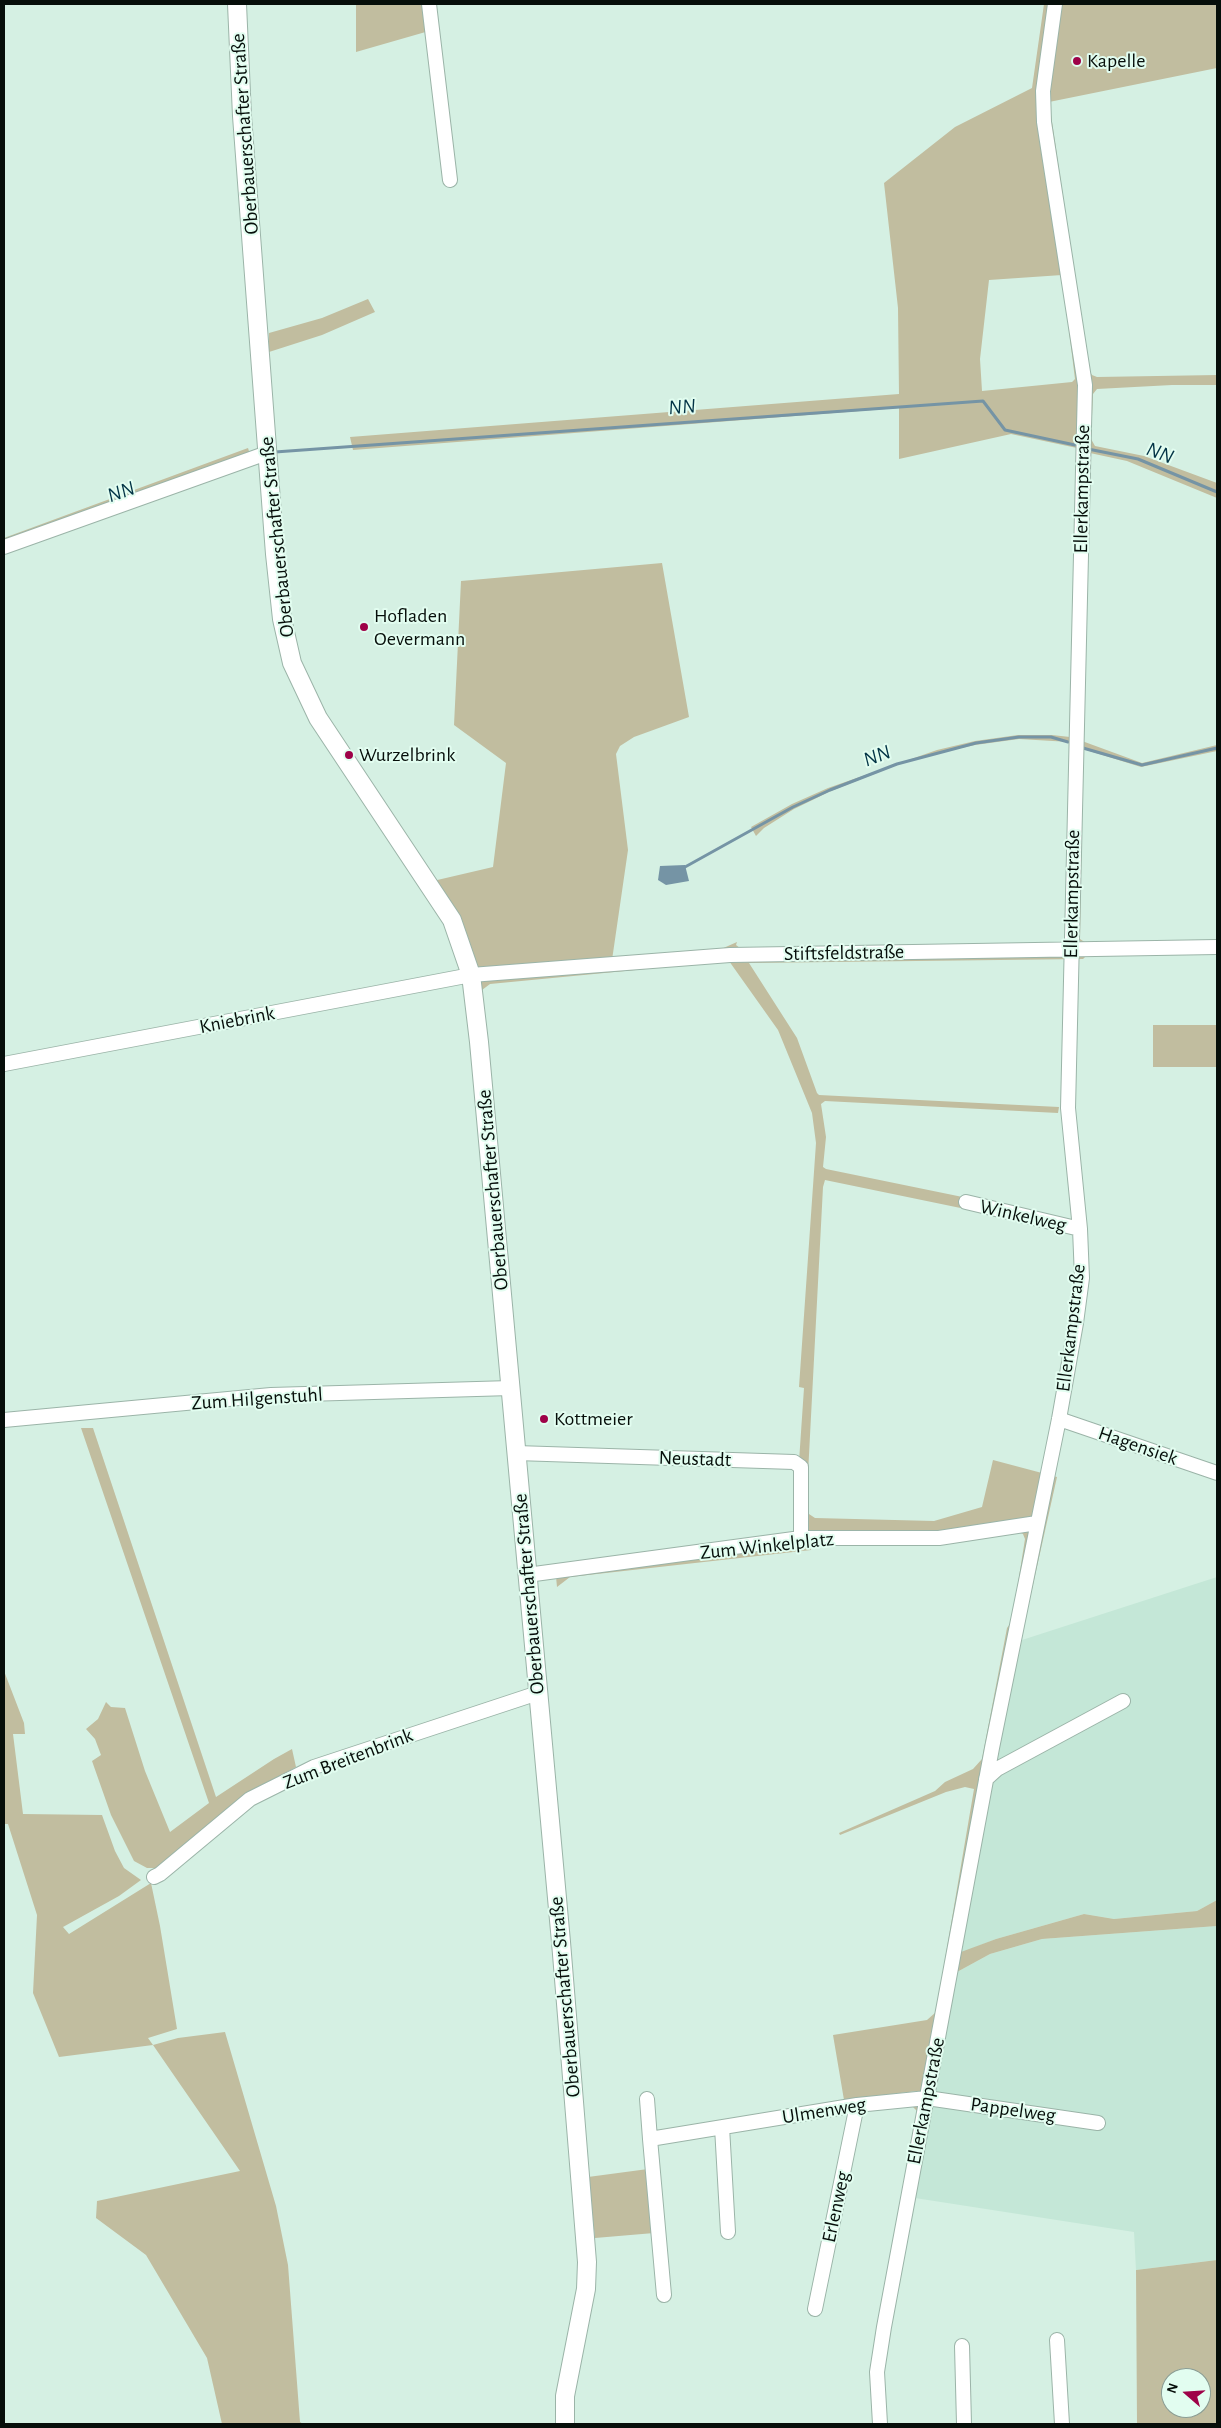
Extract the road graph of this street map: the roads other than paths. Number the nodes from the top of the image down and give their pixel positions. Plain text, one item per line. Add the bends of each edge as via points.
1 (237, 4) edge
2 (429, 4) edge
3 (1055, 4) edge
4 (450, 180) dead end
5 (267, 454) junction
6 (4, 547) edge
7 (1217, 947) edge
8 (1071, 950) junction
9 (471, 975) junction
10 (4, 1064) edge
11 (966, 1202) dead end
12 (1080, 1229) junction
13 (510, 1388) junction
14 (1059, 1419) junction
15 (4, 1420) edge
16 (516, 1453) junction
17 (1217, 1473) edge
18 (1037, 1523) junction
19 (801, 1538) junction
20 (527, 1575) junction
21 (538, 1693) junction
22 (1123, 1701) dead end
23 (986, 1779) junction
24 (154, 1876) dead end
25 (927, 2098) junction
26 (646, 2099) dead end
27 (857, 2105) junction
28 (1098, 2123) dead end
29 (722, 2127) junction
30 (650, 2139) junction
31 (728, 2232) dead end
32 (664, 2295) dead end
33 (815, 2309) dead end
34 (1057, 2340) dead end
35 (962, 2346) dead end
36 (565, 2424) edge
37 (880, 2424) edge
38 (964, 2424) edge
39 (1062, 2424) edge

1 - 5 main road, Oberbauerschafter Straße
2 - 4 street
3 - 8 street, Ellerkampstraße via 1043,91 1044,122 1085,385
5 - 6 street
5 - 9 main road, Oberbauerschafter Straße via 282,619 292,663 318,718 452,920
7 - 8 street, Stiftsfeldstraße
8 - 9 street, Stiftsfeldstraße via 730,955
8 - 12 street, Ellerkampstraße via 1068,1108
9 - 10 street, Kniebrink
9 - 13 main road, Oberbauerschafter Straße
11 - 12 street, Winkelweg
12 - 14 street, Ellerkampstraße via 1082,1278
13 - 15 street, Zum Hilgenstuhl via 271,1395
13 - 16 main road, Oberbauerschafter Straße
14 - 17 street, Hagensiek
14 - 18 street, Ellerkampstraße
16 - 19 street, Neustadt via 794,1462 802,1467
16 - 20 main road, Oberbauerschafter Straße
18 - 19 street, Zum Winkelplatz via 939,1538
18 - 23 street, Ellerkampstraße
19 - 20 street, Zum Winkelplatz
20 - 21 main road, Oberbauerschafter Straße
21 - 24 street, Zum Breitenbrink via 314,1768 250,1799
21 - 36 main road, Oberbauerschafter Straße via 587,2262 586,2289 565,2396
22 - 23 street via 997,1769
23 - 25 street, Ellerkampstraße
25 - 27 street, Ulmenweg
25 - 28 street, Pappelweg
25 - 37 street, Ellerkampstraße via 876,2372
26 - 30 street
27 - 29 street, Ulmenweg
27 - 33 street, Erlenweg
29 - 30 street, Ulmenweg
29 - 31 street
30 - 32 street
34 - 39 street
35 - 38 street

